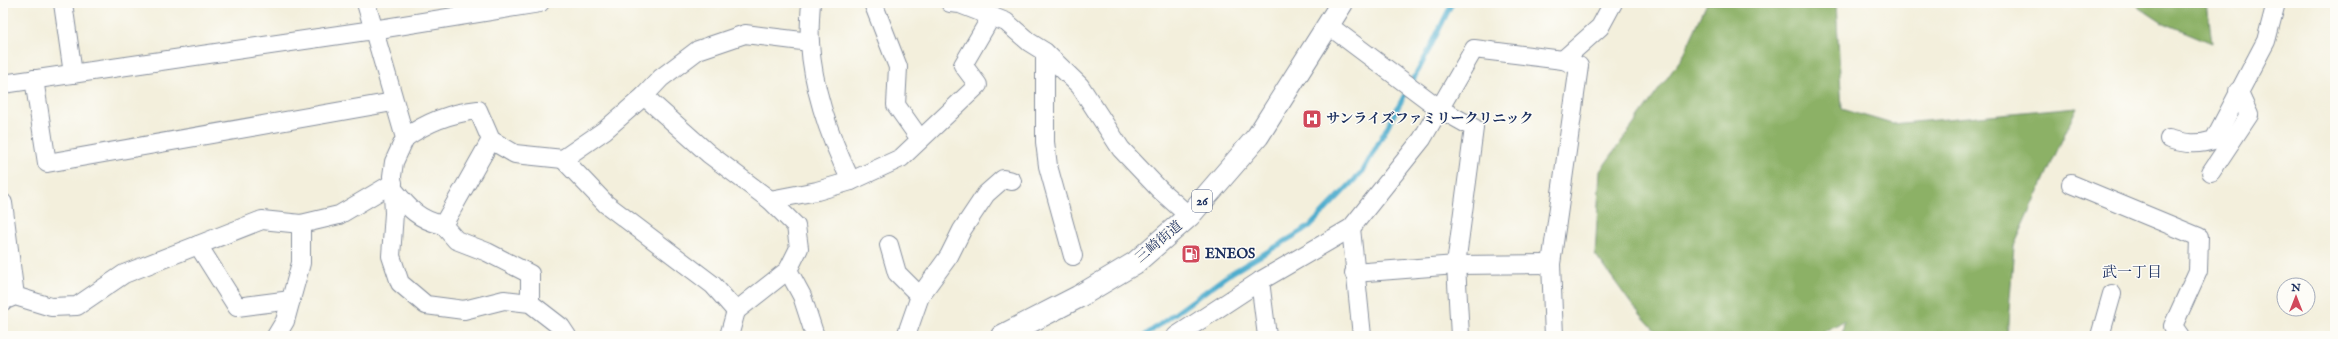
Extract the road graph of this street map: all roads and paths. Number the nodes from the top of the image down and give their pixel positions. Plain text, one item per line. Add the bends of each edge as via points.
1 (63, 3) edge
2 (366, 3) edge
3 (540, 3) edge
4 (811, 3) edge
5 (874, 3) edge
6 (950, 3) edge
7 (1342, 3) edge
8 (1612, 3) edge
9 (2276, 3) edge
10 (991, 16) junction
11 (1328, 25) junction
12 (373, 30) junction
13 (810, 42) junction
14 (1045, 52) junction
15 (1563, 60) junction
16 (73, 74) junction
17 (34, 79) junction
18 (3, 84) edge
19 (2238, 92) junction
20 (644, 96) junction
21 (393, 102) junction
22 (1440, 109) junction
23 (405, 138) junction
24 (920, 139) junction
25 (2170, 139) dead end
26 (491, 140) junction
27 (563, 159) junction
28 (2211, 172) dead end
29 (851, 181) junction
30 (1012, 181) dead end
31 (2071, 184) dead end
32 (393, 186) junction
33 (770, 200) junction
34 (3, 203) edge
35 (1189, 216) junction
36 (301, 224) junction
37 (442, 225) junction
38 (1352, 228) junction
39 (198, 245) junction
40 (888, 245) dead end
41 (1072, 256) dead end
42 (1551, 264) junction
43 (1456, 265) junction
44 (788, 270) junction
45 (1354, 273) junction
46 (1260, 281) junction
47 (2112, 294) dead end
48 (920, 296) junction
49 (9, 299) edge
50 (291, 300) junction
51 (530, 303) junction
52 (736, 310) junction
53 (276, 336) edge
54 (568, 336) edge
55 (729, 336) edge
56 (815, 336) edge
57 (906, 336) edge
58 (1002, 336) edge
59 (1176, 336) edge
60 (1267, 336) edge
61 (1362, 336) edge
62 (1460, 336) edge
63 (1554, 336) edge
64 (2100, 336) edge
65 (2180, 336) edge

1 - 16 street
2 - 12 street
3 - 12 street
4 - 13 street
5 - 24 street via 898,67 896,105
6 - 10 street via 960,4
7 - 11 main road, 三崎街道 / 26
8 - 15 street via 1600,27
9 - 19 street via 2266,41
10 - 14 street via 1006,22
10 - 24 street via 963,65 978,85
11 - 22 street
11 - 35 main road, 三崎街道 / 26 via 1258,136
12 - 16 street
12 - 21 street
13 - 20 street via 745,34 698,50 661,78
13 - 29 street via 822,107 834,148
14 - 35 street via 1080,86 1121,149
14 - 41 street via 1048,166
15 - 22 street via 1474,49
15 - 42 street via 1579,66
16 - 17 street
17 - 18 street
17 - 21 street via 47,163
19 - 25 street via 2214,140 2200,144
19 - 28 street via 2249,115
20 - 27 street via 605,130
20 - 33 street via 709,154
21 - 23 street
22 - 38 street via 1422,139
22 - 43 street via 1474,128
23 - 26 street via 419,128 456,113 478,110
23 - 32 street via 394,162
24 - 29 street via 900,158
26 - 27 street via 515,154
26 - 37 street
27 - 52 street via 606,204 713,285
29 - 33 street
30 - 48 street via 1002,179 986,194 962,230 949,256
31 - 65 street via 2199,237 2198,271 2173,326
32 - 36 street via 339,215
32 - 37 street via 412,212
32 - 51 street via 391,256 400,283 426,305 464,310 504,300
33 - 44 street via 796,226 800,248
34 - 49 street
35 - 58 main road, 三崎街道 / 26 via 1135,263 1078,297
36 - 39 street via 262,220
36 - 50 street via 301,263
37 - 51 street via 456,240 487,252 530,274
38 - 45 street
38 - 46 street
39 - 49 street via 124,274 77,306 51,307
39 - 50 street via 237,306
40 - 48 street via 898,273
42 - 43 street
42 - 63 street
43 - 45 street
43 - 62 street
44 - 52 street
44 - 56 street via 802,296
45 - 61 street
46 - 59 street
46 - 60 street
47 - 64 street
48 - 57 street
50 - 53 street via 285,322
51 - 54 street via 561,327
52 - 55 street

